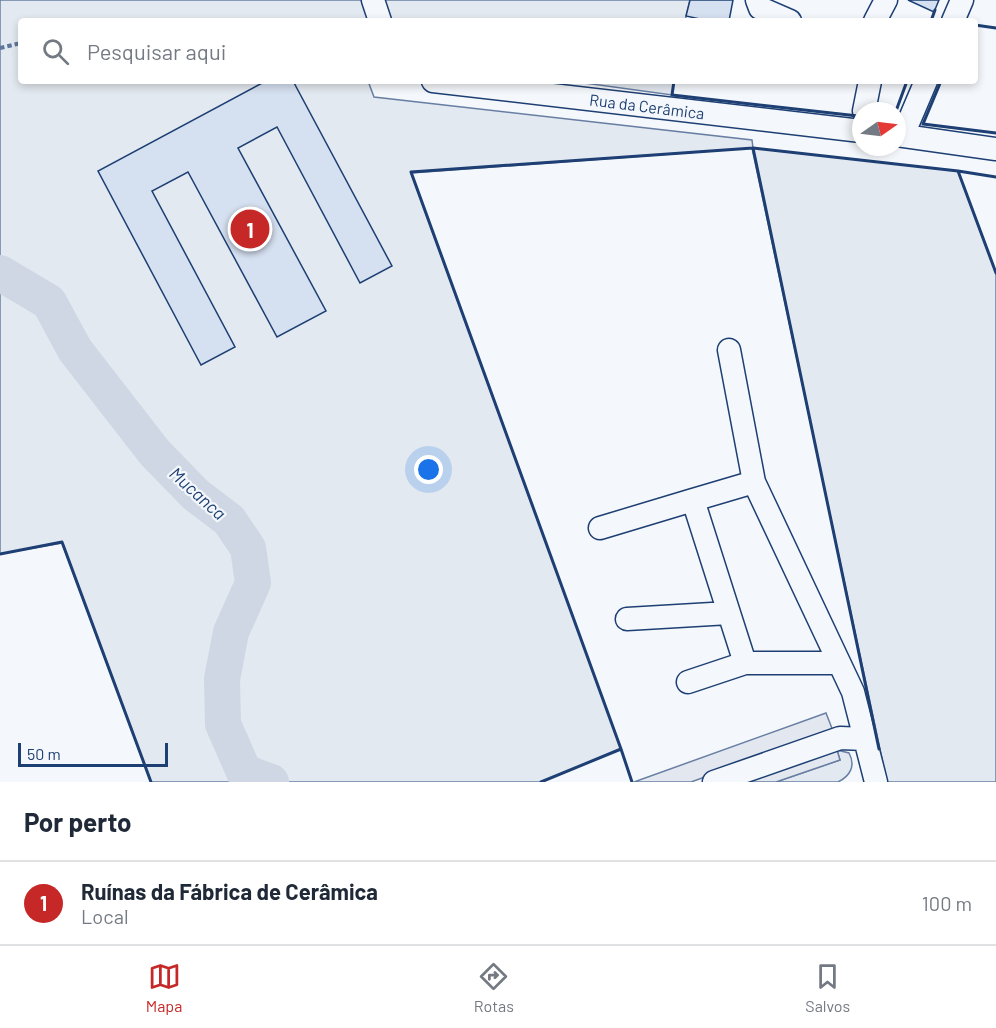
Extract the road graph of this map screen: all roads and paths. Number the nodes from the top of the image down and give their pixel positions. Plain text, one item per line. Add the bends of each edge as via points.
1 (373, 0) edge
2 (757, 0) edge
3 (886, 0) edge
4 (962, 0) edge
5 (379, 18) edge
6 (783, 18) edge
7 (877, 18) edge
8 (954, 18) edge
9 (18, 44) edge
10 (0, 48) edge
11 (459, 84) edge
12 (869, 84) edge
13 (925, 84) edge
14 (866, 102) edge
15 (906, 123) edge
16 (852, 129) edge
17 (906, 136) edge
18 (996, 149) edge
19 (729, 350) dead end
20 (753, 482) junction
21 (693, 500) junction
22 (600, 528) dead end
23 (729, 613) junction
24 (627, 619) dead end
25 (745, 663) junction
26 (839, 663) junction
27 (688, 682) dead end
28 (865, 739) junction
29 (714, 782) edge
30 (876, 782) edge

1 - 5 street
2 - 6 street via 760,8
3 - 7 street
4 - 8 street
9 - 10 path
11 - 16 street, Rua da Cerâmica
12 - 14 street
13 - 15 street
17 - 18 street
19 - 20 street
20 - 21 street
20 - 26 street
21 - 22 street
21 - 23 street
23 - 24 street
23 - 25 street
25 - 26 street
25 - 27 street
26 - 28 street via 853,692
28 - 29 street via 840,738
28 - 30 street

